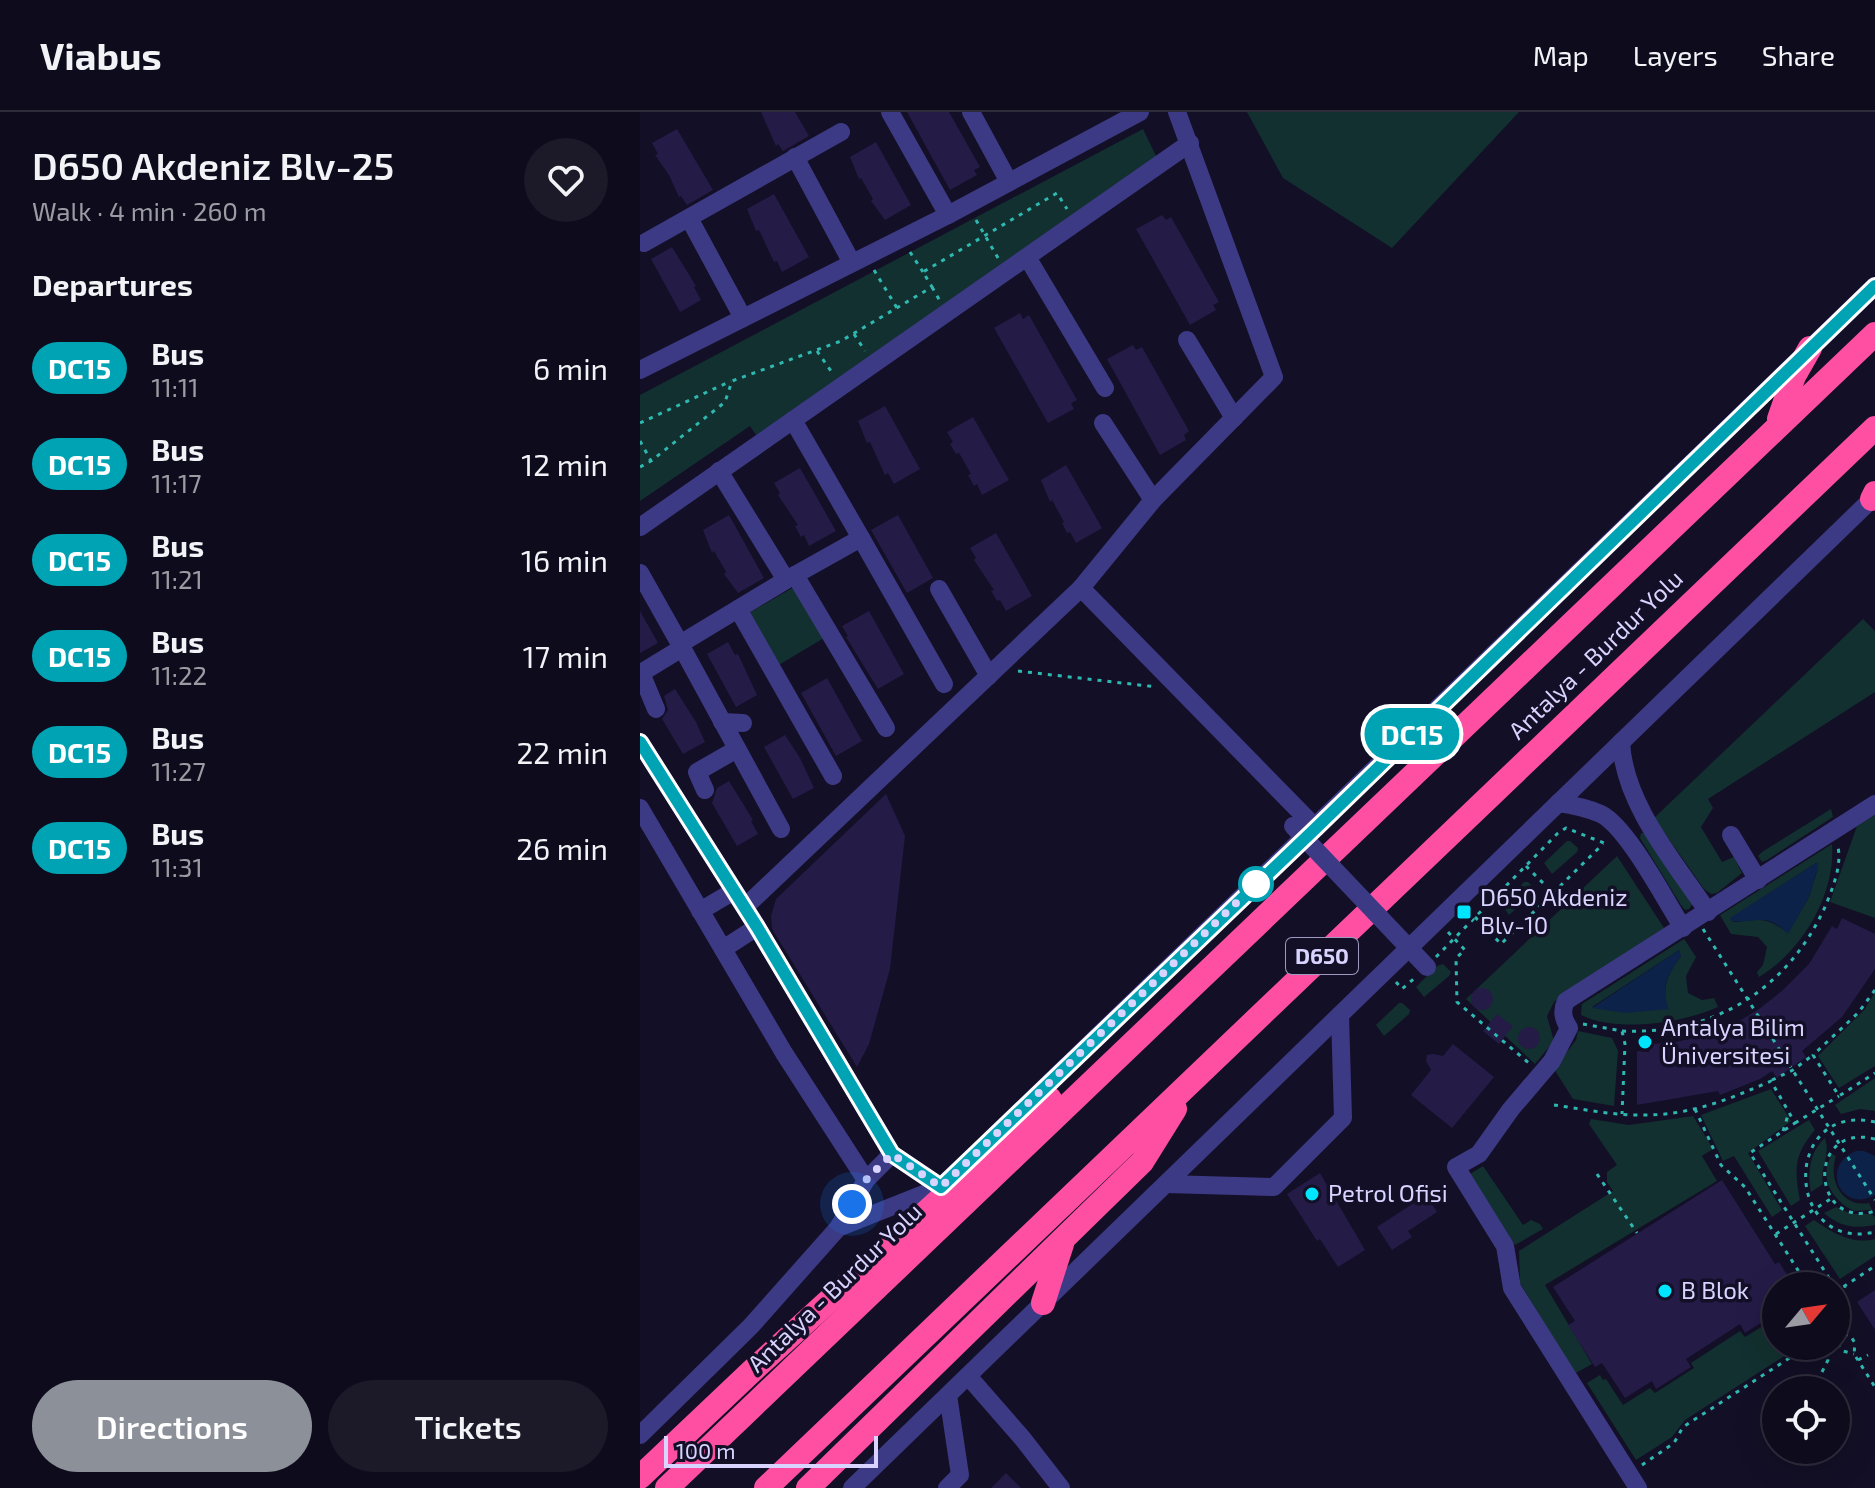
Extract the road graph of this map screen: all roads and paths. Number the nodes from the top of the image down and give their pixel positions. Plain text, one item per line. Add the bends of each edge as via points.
1 (890, 112) edge
2 (971, 112) edge
3 (1140, 112) edge
4 (1177, 112) edge
5 (841, 132) dead end
6 (1190, 143) junction
7 (795, 157) junction
8 (1009, 182) junction
9 (967, 205) junction
10 (948, 215) junction
11 (689, 218) junction
12 (1076, 223) junction
13 (984, 235) junction
14 (902, 238) junction
15 (644, 243) dead end
16 (1027, 257) junction
17 (859, 260) junction
18 (923, 272) junction
19 (1006, 272) junction
20 (1875, 286) edge
21 (897, 308) junction
22 (743, 318) junction
23 (854, 334) junction
24 (1875, 334) edge
25 (1187, 340) dead end
26 (1810, 348) junction
27 (817, 351) junction
28 (873, 365) junction
29 (640, 370) edge
30 (732, 381) junction
31 (841, 387) junction
32 (1105, 388) dead end
33 (1234, 418) junction
34 (793, 420) junction
35 (640, 423) edge
36 (1103, 423) dead end
37 (1875, 428) edge
38 (1775, 429) junction
39 (640, 441) edge
40 (651, 461) junction
41 (640, 467) edge
42 (719, 471) junction
43 (1874, 496) edge
44 (1153, 500) junction
45 (640, 527) edge
46 (861, 538) junction
47 (640, 573) edge
48 (790, 578) junction
49 (1081, 588) junction
50 (939, 589) dead end
51 (738, 609) junction
52 (681, 646) junction
53 (992, 672) junction
54 (944, 684) dead end
55 (1181, 690) junction
56 (656, 709) dead end
57 (722, 722) junction
58 (743, 723) dead end
59 (886, 728) dead end
60 (640, 742) edge
61 (1621, 742) junction
62 (737, 749) junction
63 (833, 776) dead end
64 (705, 790) dead end
65 (1558, 803) junction
66 (1875, 804) edge
67 (640, 808) edge
68 (1293, 826) dead end
69 (1316, 828) junction
70 (781, 829) dead end
71 (1830, 833) junction
72 (1731, 835) dead end
73 (1625, 837) junction
74 (1604, 843) junction
75 (1526, 866) junction
76 (1758, 880) junction
77 (1553, 893) junction
78 (1285, 897) junction
79 (740, 899) junction
80 (700, 911) junction
81 (1475, 917) junction
82 (1696, 920) junction
83 (757, 927) junction
84 (1454, 938) junction
85 (723, 949) junction
86 (1427, 967) joint
87 (1875, 991) edge
88 (1747, 999) junction
89 (1875, 1000) edge
90 (1563, 1009) junction
91 (1340, 1015) junction
92 (1622, 1031) junction
93 (1813, 1055) junction
94 (1533, 1066) dead end
95 (1793, 1070) junction
96 (1875, 1073) edge
97 (1194, 1078) junction
98 (1771, 1081) junction
99 (1839, 1096) junction
100 (1554, 1105) dead end
101 (1695, 1109) junction
102 (1818, 1109) junction
103 (1789, 1112) junction
104 (1622, 1114) junction
105 (1875, 1122) edge
106 (1795, 1123) junction
107 (1830, 1128) junction
108 (1783, 1131) junction
109 (1875, 1139) edge
110 (1840, 1143) junction
111 (892, 1154) junction
112 (1597, 1174) dead end
113 (866, 1180) junction
114 (1166, 1184) junction
115 (941, 1187) junction
116 (1832, 1198) junction
117 (1875, 1200) edge
118 (1814, 1209) junction
119 (1875, 1211) edge
120 (1794, 1222) junction
121 (838, 1228) junction
122 (1875, 1232) edge
123 (1637, 1233) dead end
124 (1776, 1234) junction
125 (1064, 1238) junction
126 (1875, 1266) edge
127 (1799, 1272) edge
128 (1826, 1272) edge
129 (1850, 1282) edge
130 (1043, 1303) junction
131 (1850, 1335) edge
132 (1850, 1353) edge
133 (1854, 1354) junction
134 (1868, 1355) dead end
135 (1786, 1360) edge
136 (1828, 1360) edge
137 (1858, 1360) junction
138 (1822, 1372) dead end
139 (968, 1376) junction
140 (1875, 1387) edge
141 (948, 1395) junction
142 (640, 1435) edge
143 (640, 1477) edge
144 (1634, 1481) edge
145 (768, 1487) edge
146 (667, 1488) edge
147 (808, 1488) edge
148 (852, 1488) edge
149 (947, 1488) edge
150 (1061, 1488) edge

1 - 10 street
2 - 8 street
3 - 8 street
4 - 6 street
5 - 7 street
6 - 12 street
6 - 33 street via 1274,377
7 - 11 street
7 - 17 street
8 - 9 street
9 - 10 street
9 - 13 path
10 - 14 street
11 - 15 street
11 - 22 street
12 - 13 path via 1057,193
12 - 16 street
13 - 18 path
13 - 19 path
14 - 17 street
14 - 18 path
16 - 19 street
16 - 32 street
17 - 21 path
17 - 22 street
18 - 21 path via 932,287
19 - 28 street
20 - 26 street
21 - 23 path
22 - 29 street
23 - 27 path
23 - 28 path
24 - 38 highway, Antalya - Burdur Yolu / D650
25 - 33 street
26 - 38 highway
26 - 69 street
27 - 30 path
27 - 31 path
28 - 31 street
30 - 35 path
30 - 40 path via 725,402
31 - 34 street
33 - 44 street
34 - 42 street
34 - 46 street
36 - 44 street
37 - 97 highway, Antalya - Burdur Yolu / D650
38 - 78 highway, Antalya - Burdur Yolu / D650
39 - 40 path
40 - 41 path
42 - 45 street
42 - 48 street
43 - 61 street
44 - 49 street
46 - 48 street
46 - 54 street
47 - 52 street
48 - 51 street
48 - 59 street
49 - 53 street
49 - 55 street
50 - 53 street
51 - 52 street
51 - 63 street
52 - 56 street via 641,673
52 - 57 street
53 - 55 path
53 - 79 street
55 - 69 street
57 - 58 street
57 - 62 street
60 - 79 street
61 - 65 street
61 - 82 street via 1622,765 1637,805
62 - 64 street via 697,772
62 - 70 street
65 - 73 street via 1604,816
65 - 91 street
66 - 71 street
67 - 80 street
68 - 86 street, bridge
69 - 115 street
71 - 76 street
71 - 88 path via 1839,851 1837,869 1816,925 1773,981
72 - 76 street
73 - 74 path
73 - 82 street
74 - 75 path via 1566,828
74 - 77 path
75 - 77 path
75 - 81 path
76 - 82 street
77 - 81 path via 1501,944
78 - 143 highway via 1206,957
78 - 146 highway, Antalya - Burdur Yolu / D650
79 - 80 street
79 - 83 street
80 - 85 street
81 - 84 path
82 - 88 path
82 - 90 street via 1566,1001
83 - 85 street
83 - 111 street
84 - 86 path
84 - 94 path via 1465,950 1456,958 1457,1002
85 - 113 street
87 - 89 path
87 - 93 path
88 - 92 path via 1704,1022
88 - 95 path
90 - 92 path via 1586,1026
90 - 144 street via 1569,1028 1552,1061 1479,1154 1456,1167 1505,1246 1512,1288
91 - 114 street
91 - 114 street via 1343,1118 1274,1187
92 - 104 path
93 - 95 path
93 - 99 path
95 - 98 path
95 - 102 path
96 - 99 path
97 - 125 highway via 1142,1162
97 - 145 highway, Antalya - Burdur Yolu / D650
98 - 101 path
98 - 103 path
99 - 102 path
100 - 104 path
101 - 104 path
101 - 124 path via 1721,1165 1745,1187
102 - 106 path
102 - 107 path
103 - 106 path
103 - 108 path
105 - 107 path via 1847,1121
106 - 108 path
107 - 110 path
107 - 118 path via 1808,1154 1804,1172
108 - 120 path via 1750,1153
109 - 110 path via 1857,1137
110 - 116 path via 1824,1166
110 - 117 path
111 - 113 street
111 - 115 street
112 - 123 path
113 - 121 street
114 - 130 street
115 - 121 street
116 - 118 path
116 - 119 path via 1850,1212
118 - 120 path
118 - 122 path via 1846,1232
120 - 124 path
120 - 128 path
121 - 142 street via 751,1326
124 - 127 path
125 - 130 highway
125 - 147 highway
126 - 129 path
130 - 139 street
131 - 133 path
132 - 133 path
133 - 137 path
134 - 137 path
135 - 144 path via 1683,1427 1674,1443
136 - 138 path
137 - 140 path
139 - 141 street
139 - 150 street
141 - 148 street
141 - 149 street via 960,1475

